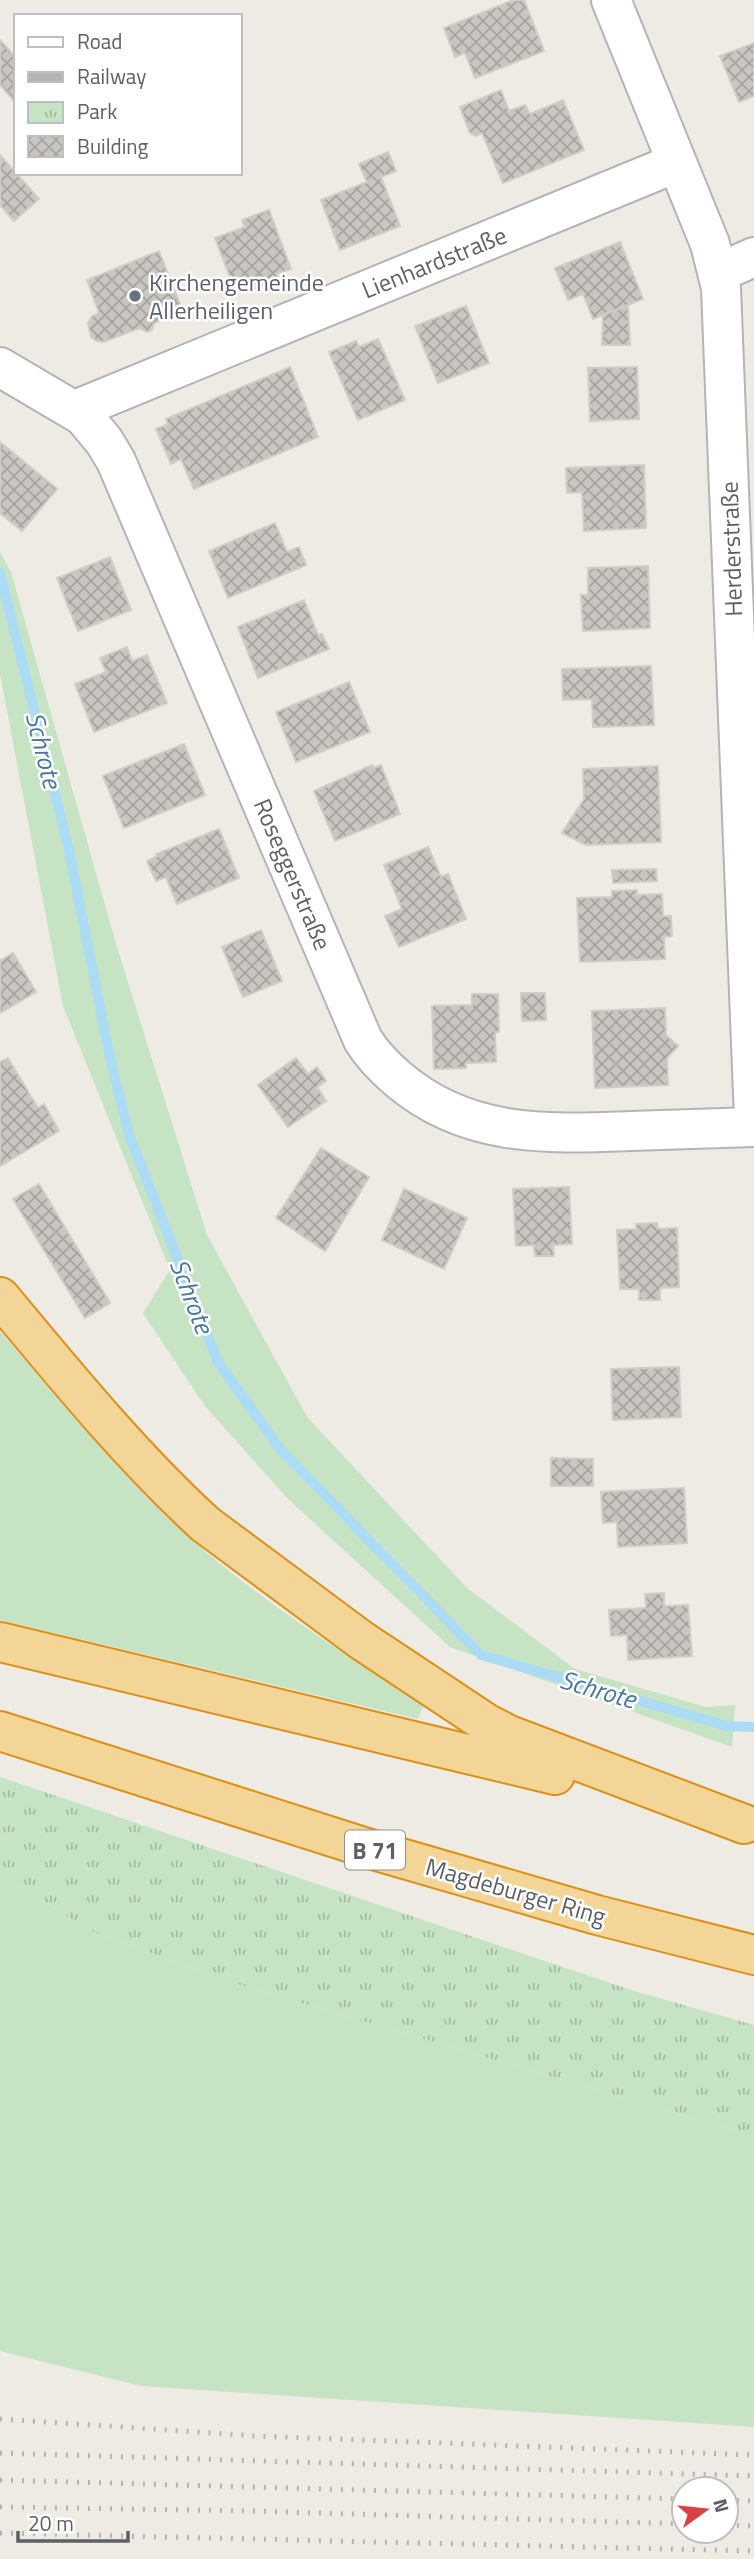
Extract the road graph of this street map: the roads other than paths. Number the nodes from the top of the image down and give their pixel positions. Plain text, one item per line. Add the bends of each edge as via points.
1 (611, 0) edge
2 (676, 163) junction
3 (754, 257) edge
4 (718, 273) junction
5 (0, 367) edge
6 (75, 410) junction
7 (745, 718) edge
8 (754, 1119) edge
9 (754, 1127) edge
10 (0, 1297) edge
11 (0, 1642) edge
12 (0, 1731) edge
13 (749, 1825) edge
14 (754, 1955) edge

1 - 2 street, Herderstraße
2 - 4 street, Herderstraße
2 - 6 street, Lienhardstraße
3 - 4 street
4 - 7 street, Herderstraße
5 - 6 street, Roseggerstraße
6 - 9 street, Roseggerstraße via 104,441 126,481 363,1040 376,1060 442,1109 510,1130 556,1134
7 - 8 street, Herderstraße
10 - 13 highway via 125,1443 190,1510 361,1640 509,1735
11 - 13 highway
12 - 14 highway, Magdeburger Ring / B 71 via 370,1849

